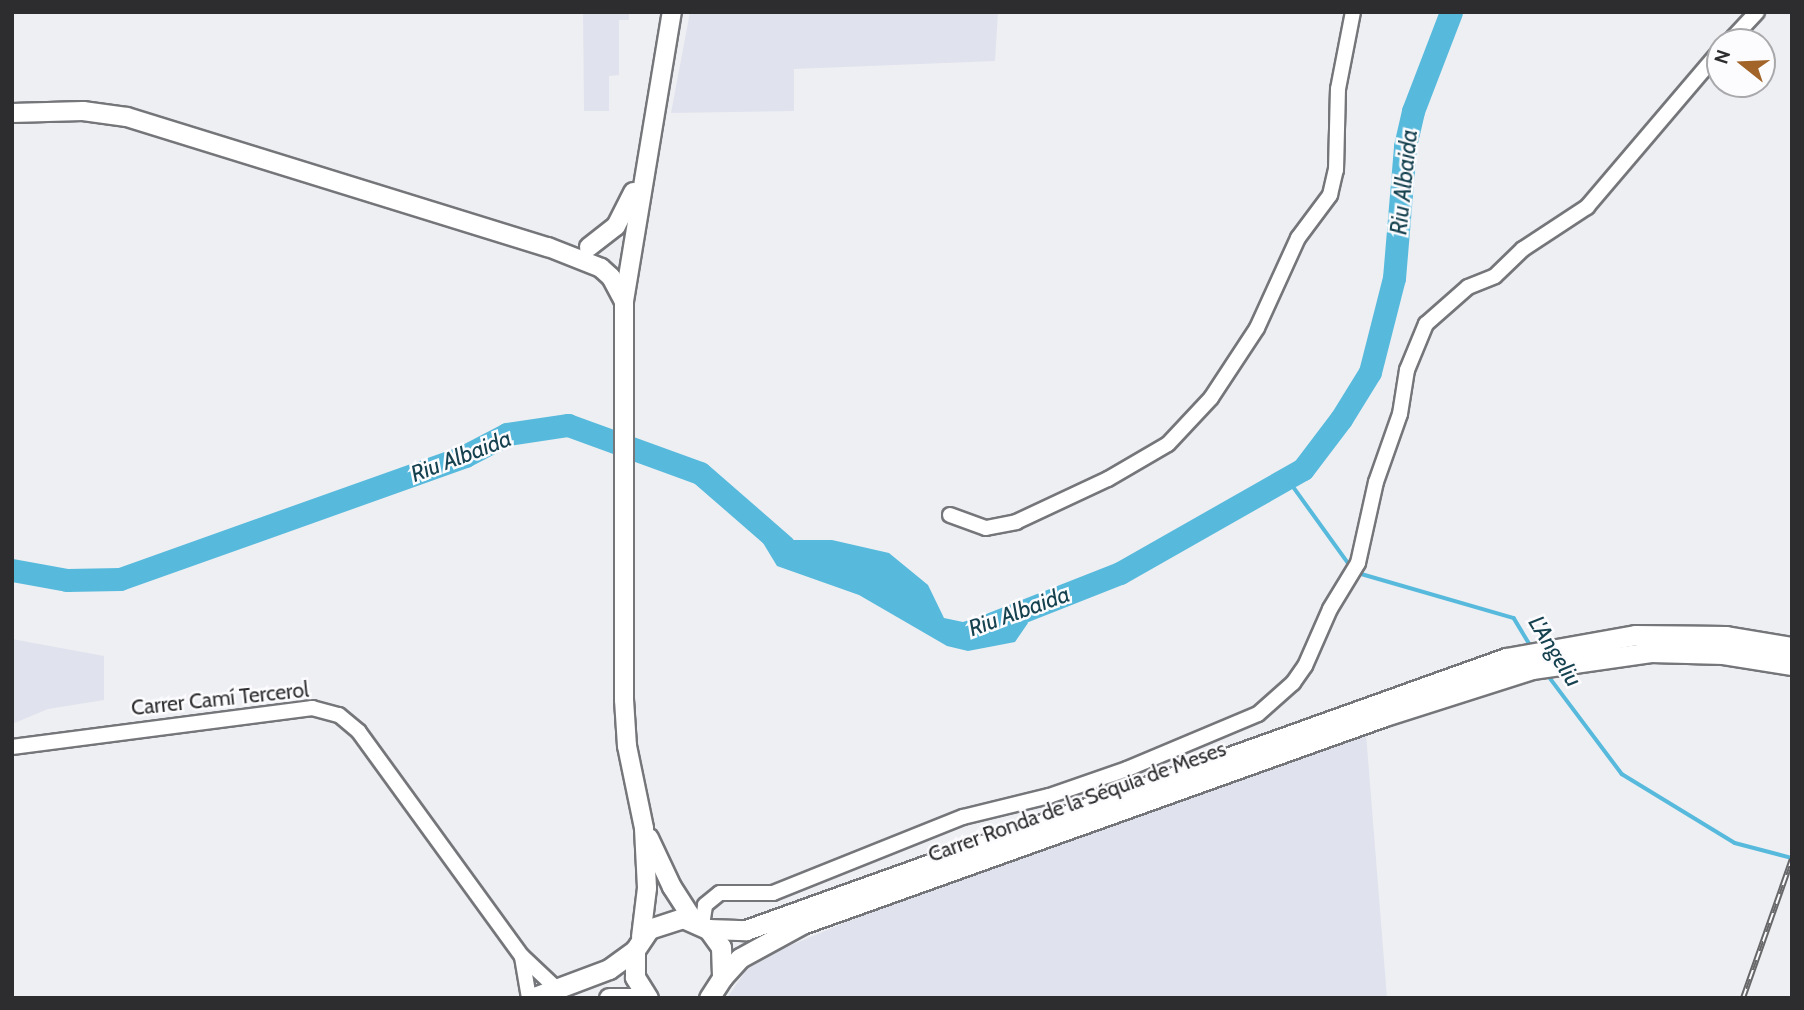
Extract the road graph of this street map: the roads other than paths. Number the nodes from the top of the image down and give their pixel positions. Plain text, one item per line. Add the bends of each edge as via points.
1 (672, 12) edge
2 (1353, 12) edge
3 (1757, 12) edge
4 (1742, 28) edge
5 (1706, 67) edge
6 (12, 113) edge
7 (645, 163) junction
8 (548, 247) junction
9 (589, 247) junction
10 (628, 261) junction
11 (601, 268) junction
12 (624, 301) junction
13 (950, 515) dead end
14 (1599, 647) junction
15 (1792, 647) edge
16 (1792, 665) edge
17 (1455, 683) junction
18 (12, 747) edge
19 (644, 828) junction
20 (702, 925) junction
21 (638, 944) junction
22 (522, 956) junction
23 (722, 978) junction
24 (556, 988) junction
25 (710, 997) edge
26 (531, 998) edge
27 (609, 998) edge
28 (645, 998) edge

1 - 7 street
2 - 13 street via 1337,97 1336,170 1330,194 1298,238 1257,327 1211,398 1168,444 1108,479 1016,522 986,528
3 - 4 street
5 - 20 street via 1587,207 1523,250 1495,276 1468,287 1426,324 1407,370 1400,414 1376,482 1358,564 1305,666 1258,714 1117,773 963,817 773,893 720,893 705,905
6 - 8 street via 83,111 127,117
7 - 9 street via 616,226
7 - 10 street
8 - 9 street
8 - 11 street
9 - 10 street via 610,247
10 - 11 street
10 - 12 street
11 - 12 street
12 - 19 street via 627,746
14 - 15 main road via 1701,635
14 - 16 main road
14 - 17 main road via 1547,647
17 - 20 main road, Carrer Ronda de la Séquia de Meses via 746,930
17 - 23 main road, Carrer Ronda de la Séquia de Meses via 802,924 740,958
18 - 22 street, Carrer Camí Tercerol via 312,708 339,715 359,732
19 - 20 street via 671,887
19 - 21 street via 647,888
20 - 21 main road, Carrer Ronda de la Séquia de Meses via 671,919
20 - 23 main road via 721,947
21 - 24 main road via 609,969
21 - 28 main road via 635,977
22 - 24 street, Carrer Camí Tercerol
22 - 26 street, Carrer Camí Tercerol
23 - 25 main road, Carrer Ronda de la Séquia de Meses
24 - 26 main road
27 - 28 main road

